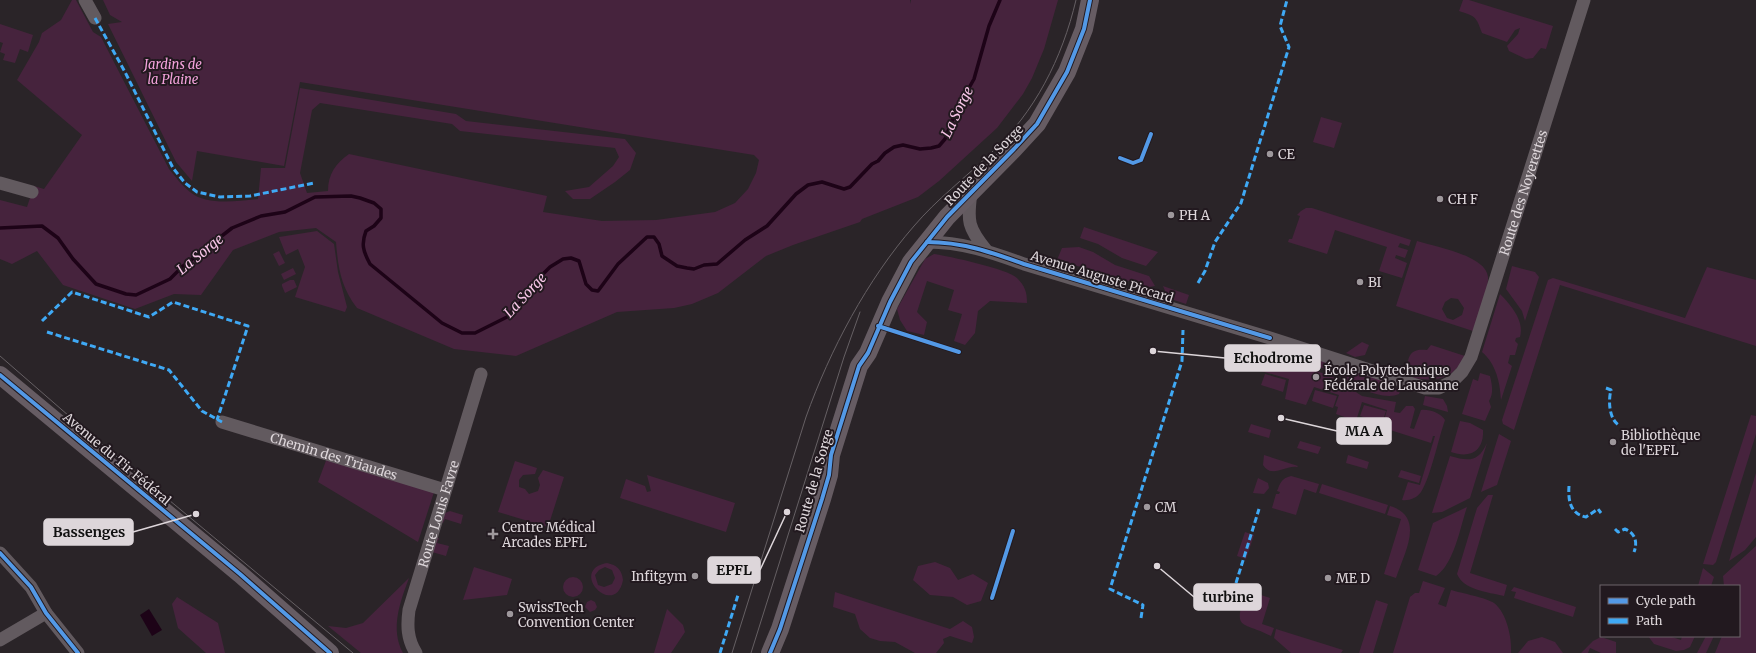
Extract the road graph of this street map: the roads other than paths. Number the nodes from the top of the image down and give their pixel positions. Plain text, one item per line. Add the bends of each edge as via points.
1 (85, 0) edge
2 (1090, 0) edge
3 (1584, 0) edge
4 (96, 18) dead end
5 (0, 183) edge
6 (32, 192) dead end
7 (971, 193) junction
8 (927, 242) junction
9 (986, 250) junction
10 (481, 374) dead end
11 (0, 375) edge
12 (1453, 381) joint
13 (222, 422) dead end
14 (445, 490) junction
15 (0, 553) edge
16 (46, 613) junction
17 (0, 640) edge
18 (78, 653) edge
19 (330, 653) edge
20 (416, 653) edge
21 (770, 653) edge

1 - 4 street
2 - 7 street, Route de la Sorge via 1084,29 1075,53 1048,107 1037,124
3 - 12 street, Route des Noyerettes via 1471,357
5 - 6 street
7 - 8 street, Route de la Sorge
7 - 9 street via 968,221 976,238
8 - 9 street, Avenue Auguste Piccard via 949,242
8 - 21 street, Route de la Sorge via 911,262 878,326 868,353 867,373 842,450 829,475
9 - 12 street, Avenue Auguste Piccard via 1405,383 1432,389
10 - 14 street, Route Louis Favre
11 - 19 street, Avenue du Tir Fédéral via 240,574
13 - 14 street, Chemin des Triaudes
14 - 20 street, Route Louis Favre via 409,610 409,638
15 - 16 street via 31,588
16 - 17 street
16 - 18 street

